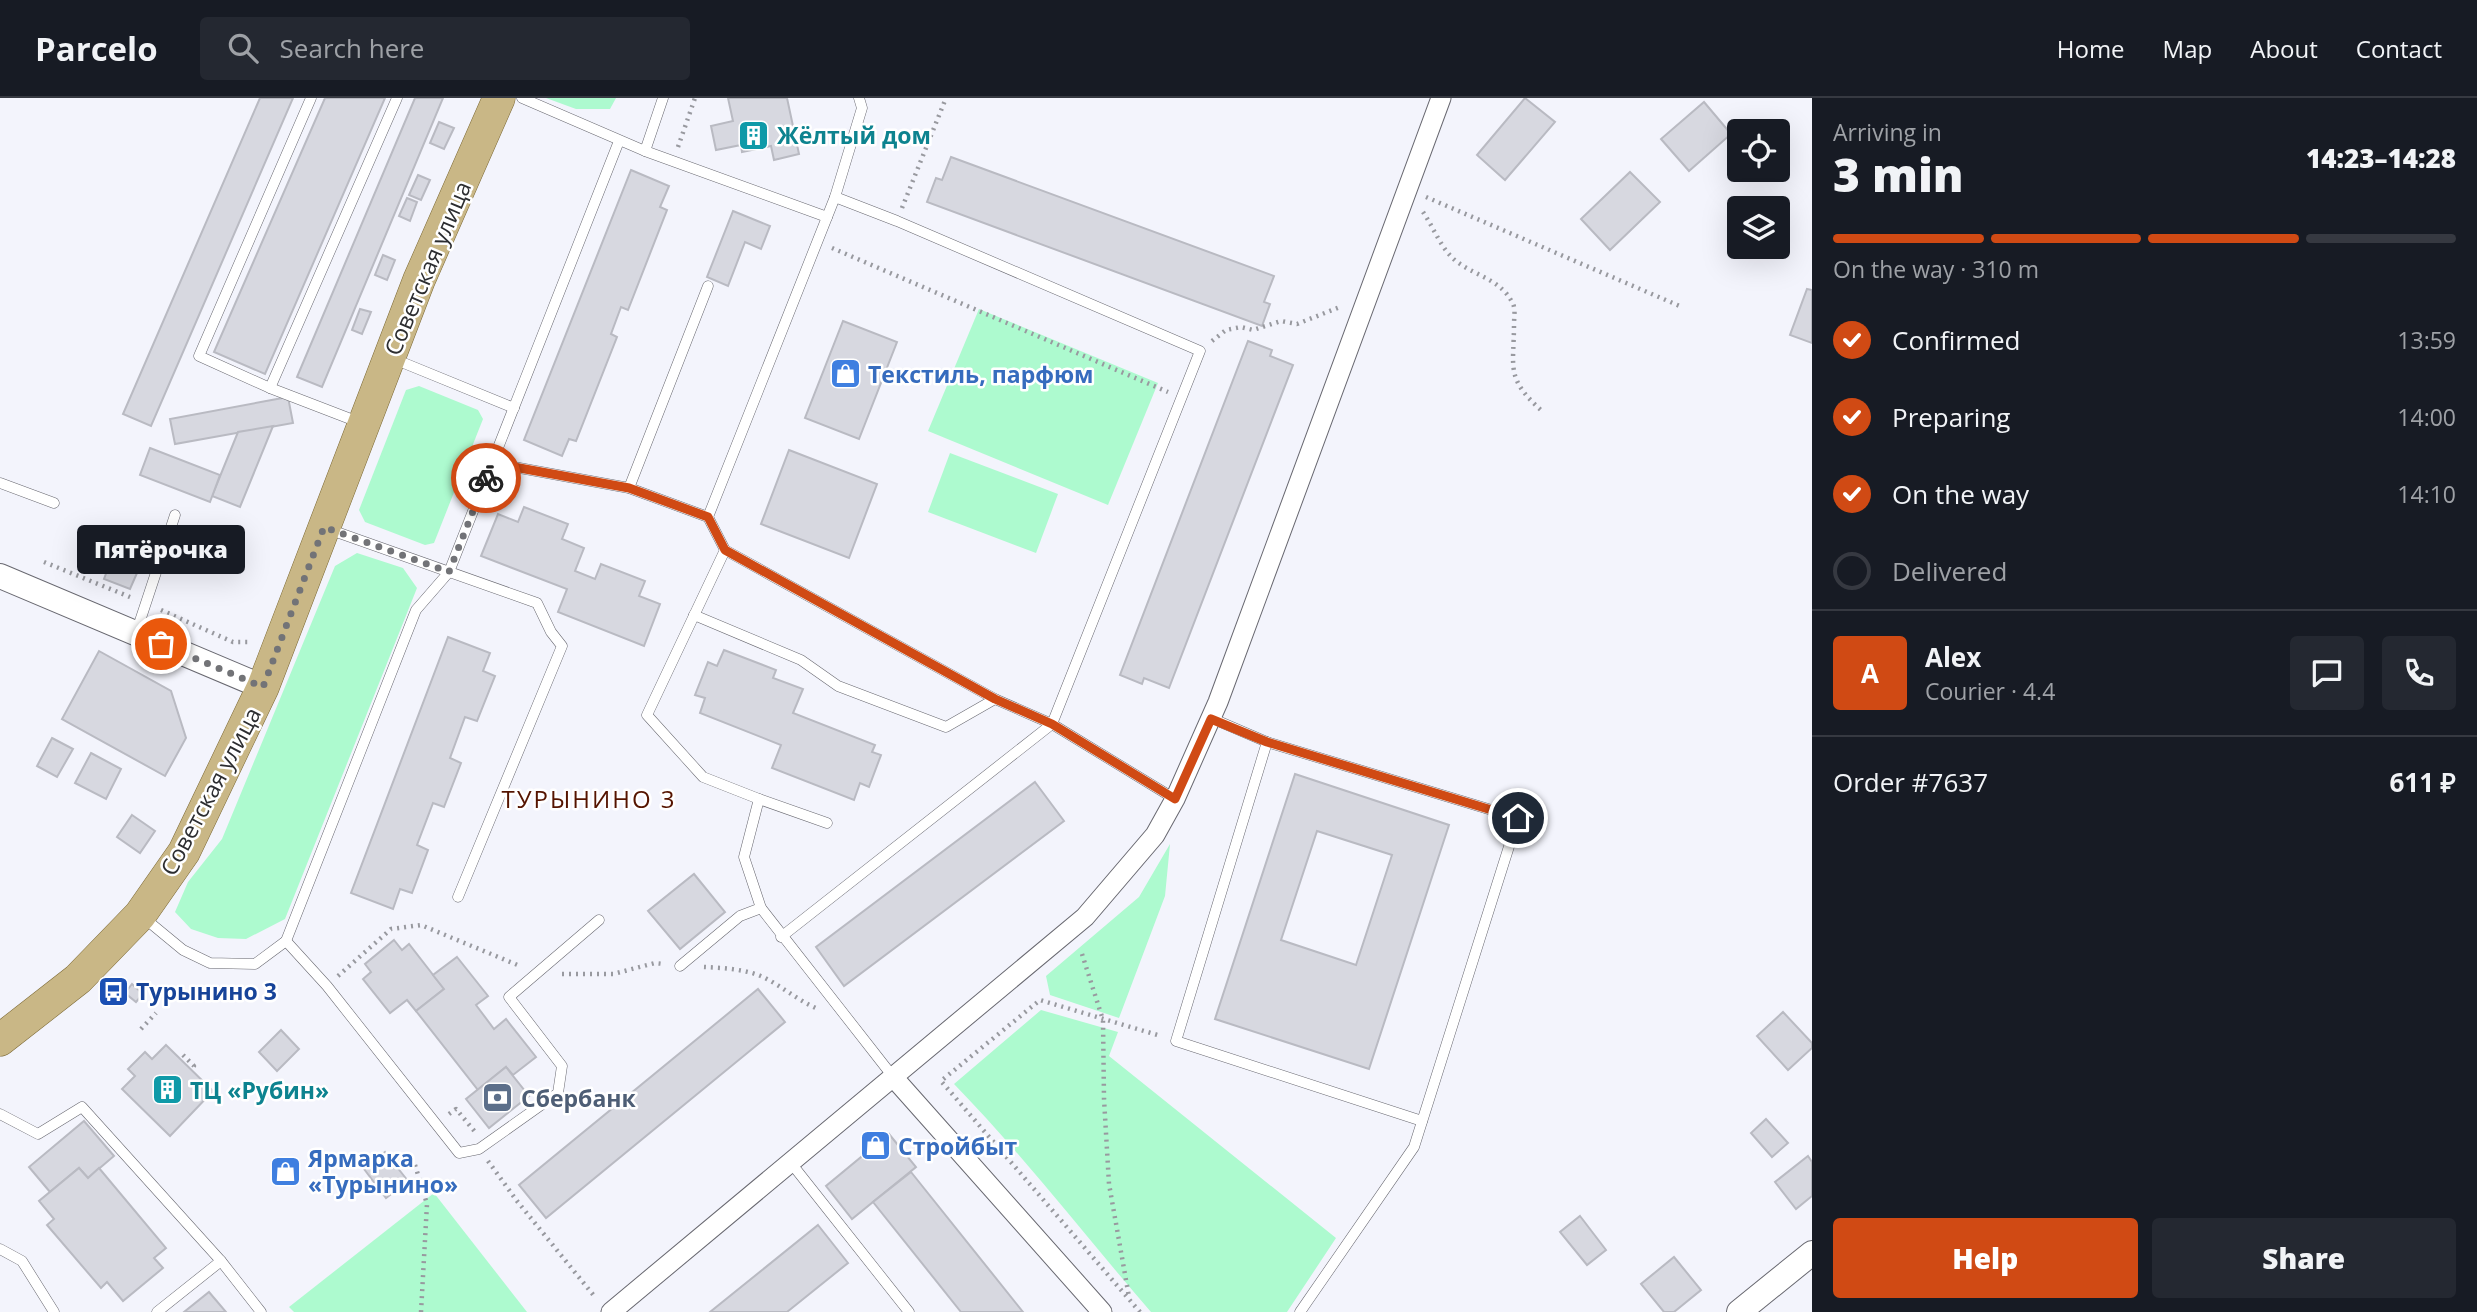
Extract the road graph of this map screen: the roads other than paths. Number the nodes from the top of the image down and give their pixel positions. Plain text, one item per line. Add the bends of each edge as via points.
1 (311, 98) edge
2 (397, 98) edge
3 (499, 98) edge
4 (522, 98) edge
5 (663, 98) edge
6 (859, 98) edge
7 (1441, 98) edge
8 (619, 141) junction
9 (645, 151) junction
10 (835, 197) junction
11 (827, 218) junction
12 (708, 286) dead end
13 (390, 357) junction
14 (270, 387) junction
15 (513, 408) junction
16 (364, 424) junction
17 (492, 463) junction
18 (0, 483) edge
19 (629, 488) junction
20 (54, 503) dead end
21 (175, 515) dead end
22 (708, 517) junction
23 (324, 527) junction
24 (725, 550) junction
25 (449, 572) junction
26 (0, 576) edge
27 (694, 615) junction
28 (136, 633) junction
29 (263, 687) junction
30 (995, 699) junction
31 (1211, 719) junction
32 (1052, 724) junction
33 (1267, 742) junction
34 (759, 799) junction
35 (1175, 799) junction
36 (827, 823) dead end
37 (458, 897) dead end
38 (761, 908) junction
39 (140, 915) junction
40 (599, 919) dead end
41 (781, 937) junction
42 (286, 941) junction
43 (680, 966) road end
44 (0, 1040) edge
45 (894, 1077) junction
46 (0, 1114) edge
47 (1422, 1121) junction
48 (791, 1163) junction
49 (0, 1249) edge
50 (1812, 1253) edge
51 (221, 1261) junction
52 (606, 1307) edge
53 (54, 1312) edge
54 (157, 1312) edge
55 (261, 1312) edge
56 (909, 1312) edge
57 (1102, 1312) edge
58 (1300, 1312) edge
59 (1739, 1312) edge

1 - 14 lane via 198,356
2 - 14 lane
3 - 13 main road, Советская улица
4 - 8 lane
5 - 9 lane
6 - 10 lane via 862,108
7 - 31 street
8 - 9 lane
8 - 15 lane
9 - 11 lane
10 - 11 lane
10 - 32 lane via 1200,351
11 - 22 lane
12 - 19 lane
13 - 15 lane
13 - 16 main road, Советская улица
14 - 16 lane
15 - 17 lane
16 - 23 main road, Советская улица
17 - 19 lane
17 - 25 lane
18 - 20 lane
19 - 22 lane
21 - 28 lane
22 - 24 lane
23 - 25 lane
23 - 29 main road, Советская улица
24 - 27 lane
24 - 30 lane
25 - 37 lane via 537,603 562,646
25 - 42 lane via 416,610
26 - 28 street
27 - 30 lane via 801,660 838,686 946,727
27 - 34 lane via 647,715 703,777
28 - 29 street
29 - 39 main road, Советская улица via 184,852
30 - 32 lane
31 - 33 lane
31 - 35 street
32 - 35 lane
32 - 41 lane
33 - 47 lane via 1176,1041
33 - 47 lane via 1518,818
34 - 36 lane
34 - 38 lane via 744,858
35 - 45 street via 1155,835 1085,918
38 - 41 lane
38 - 43 lane via 740,916
39 - 42 lane via 183,950 210,963 255,964
39 - 44 main road, Советская улица via 78,979
40 - 42 lane via 509,997 562,1066 558,1093 482,1147 459,1153
41 - 45 lane
45 - 48 street
45 - 57 street
46 - 51 lane via 37,1134 82,1107
47 - 58 lane via 1414,1147
48 - 52 street
48 - 56 lane
49 - 53 lane via 22,1261
50 - 59 street
51 - 54 lane
51 - 55 lane

